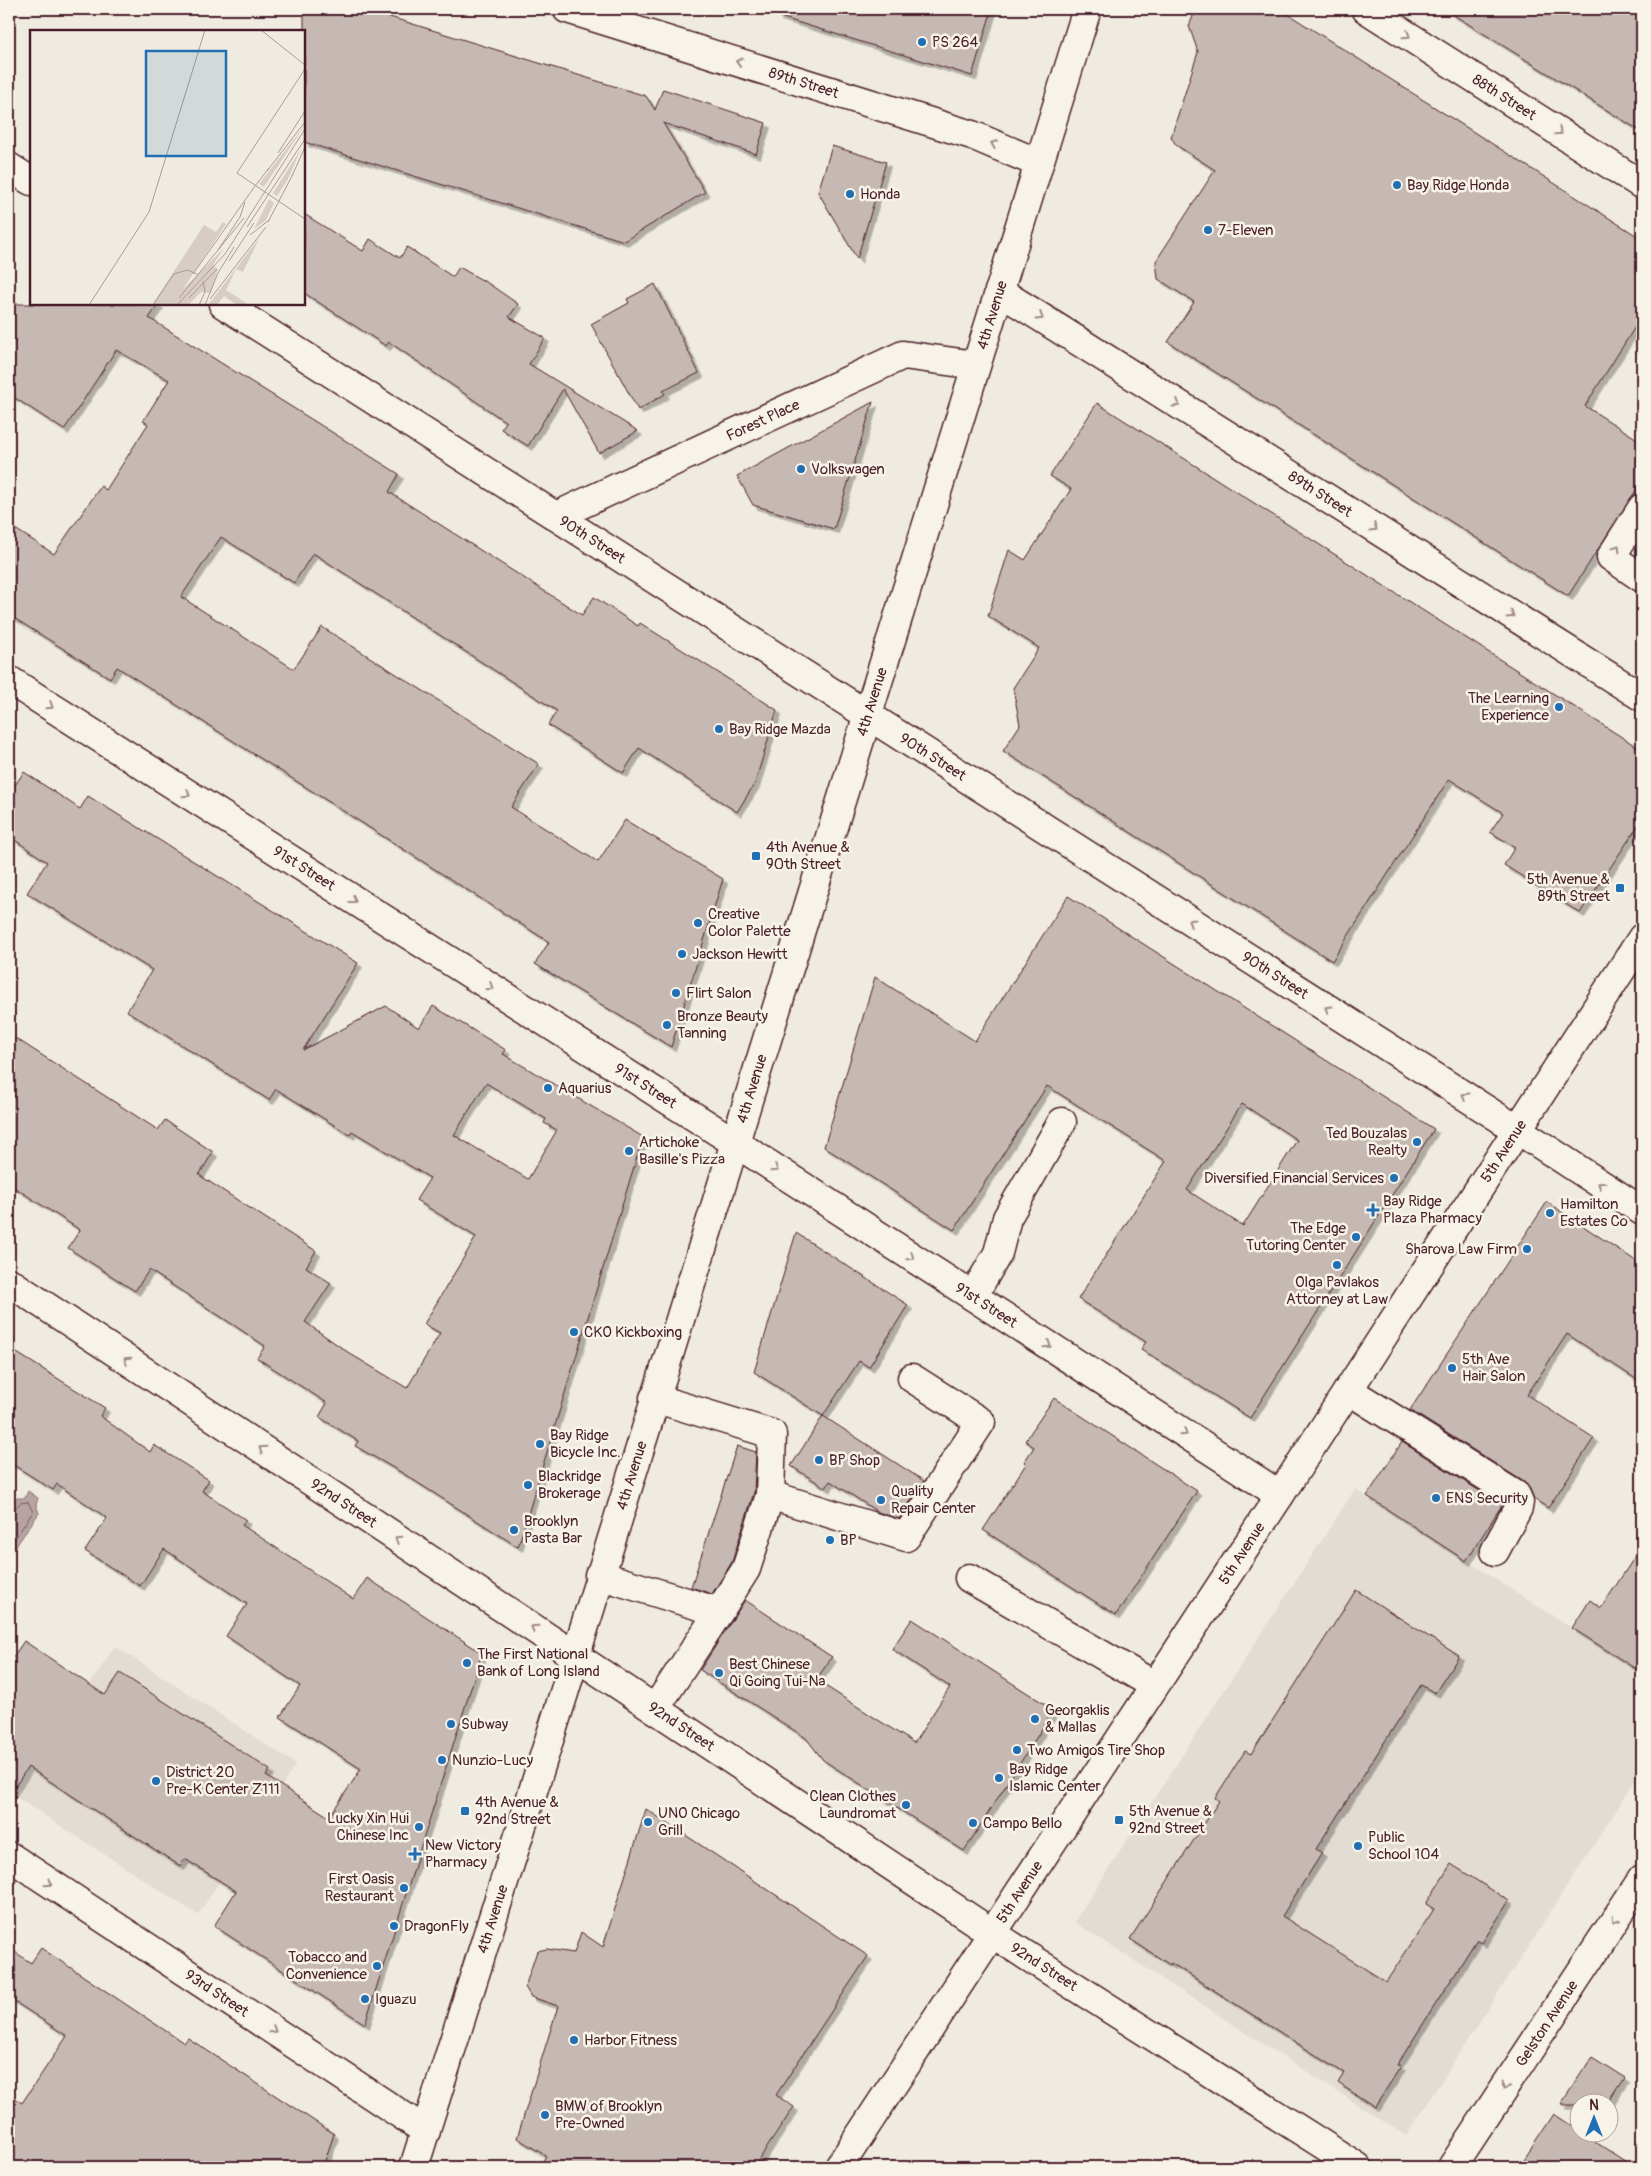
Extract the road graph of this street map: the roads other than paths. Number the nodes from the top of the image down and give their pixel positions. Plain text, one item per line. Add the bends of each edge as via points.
1 (567, 9) edge
2 (1087, 9) edge
3 (1366, 9) edge
4 (1038, 163) junction
5 (9, 167) edge
6 (30, 181) edge
7 (1642, 185) edge
8 (998, 291) junction
9 (225, 305) edge
10 (976, 366) junction
11 (1642, 508) edge
12 (556, 516) junction
13 (1642, 578) edge
14 (9, 680) edge
15 (1642, 697) edge
16 (867, 715) junction
17 (1642, 938) edge
18 (1062, 1122) dead end
19 (1518, 1130) junction
20 (734, 1142) junction
21 (1642, 1211) edge
22 (9, 1282) edge
23 (973, 1296) junction
24 (912, 1378) dead end
25 (1348, 1390) junction
26 (654, 1398) junction
27 (770, 1495) junction
28 (1280, 1495) junction
29 (1495, 1551) dead end
30 (599, 1574) junction
31 (969, 1578) dead end
32 (719, 1612) junction
33 (574, 1655) junction
34 (1154, 1685) junction
35 (655, 1709) junction
36 (9, 1856) edge
37 (1642, 1879) edge
38 (992, 1933) junction
39 (426, 2131) junction
40 (414, 2167) edge
41 (839, 2167) edge
42 (1358, 2167) edge
43 (1452, 2167) edge

4 -> 1 street, 89th Street via 972,135
2 - 4 street, 4th Avenue
3 -> 7 street, 88th Street
4 - 8 street, 4th Avenue
5 - 6 street
8 - 10 street, 4th Avenue
8 -> 15 street, 89th Street
9 - 12 street, 90th Street
10 - 12 street, Forest Place via 903,355
10 - 16 street, 4th Avenue
13 -> 11 street via 1611,557
12 - 16 street, 90th Street
14 -> 20 street, 91st Street
19 -> 16 street, 90th Street
16 - 20 street, 4th Avenue
17 - 19 street, 5th Avenue
18 - 23 street via 1007,1218 998,1253
21 -> 19 street, 90th Street
19 - 25 street, 5th Avenue
20 -> 23 street, 91st Street
20 - 26 street, 4th Avenue
33 -> 22 street, 92nd Street
23 -> 28 street, 91st Street
24 - 27 street via 981,1422 906,1537
25 - 28 street, 5th Avenue
25 - 29 street via 1516,1495 1518,1508
26 - 27 street via 772,1434
26 - 30 street, 4th Avenue
27 - 32 street via 746,1569
28 - 34 street, 5th Avenue
30 - 32 street
30 - 33 street, 4th Avenue
31 - 34 street
32 - 35 street
33 - 35 street, 92nd Street
33 - 39 street, 4th Avenue
34 - 38 street, 5th Avenue
35 - 38 street, 92nd Street
36 -> 39 street, 93rd Street
37 -> 43 street, Gelston Avenue
38 - 41 street, 5th Avenue
38 - 42 street, 92nd Street
39 - 40 street, 4th Avenue

